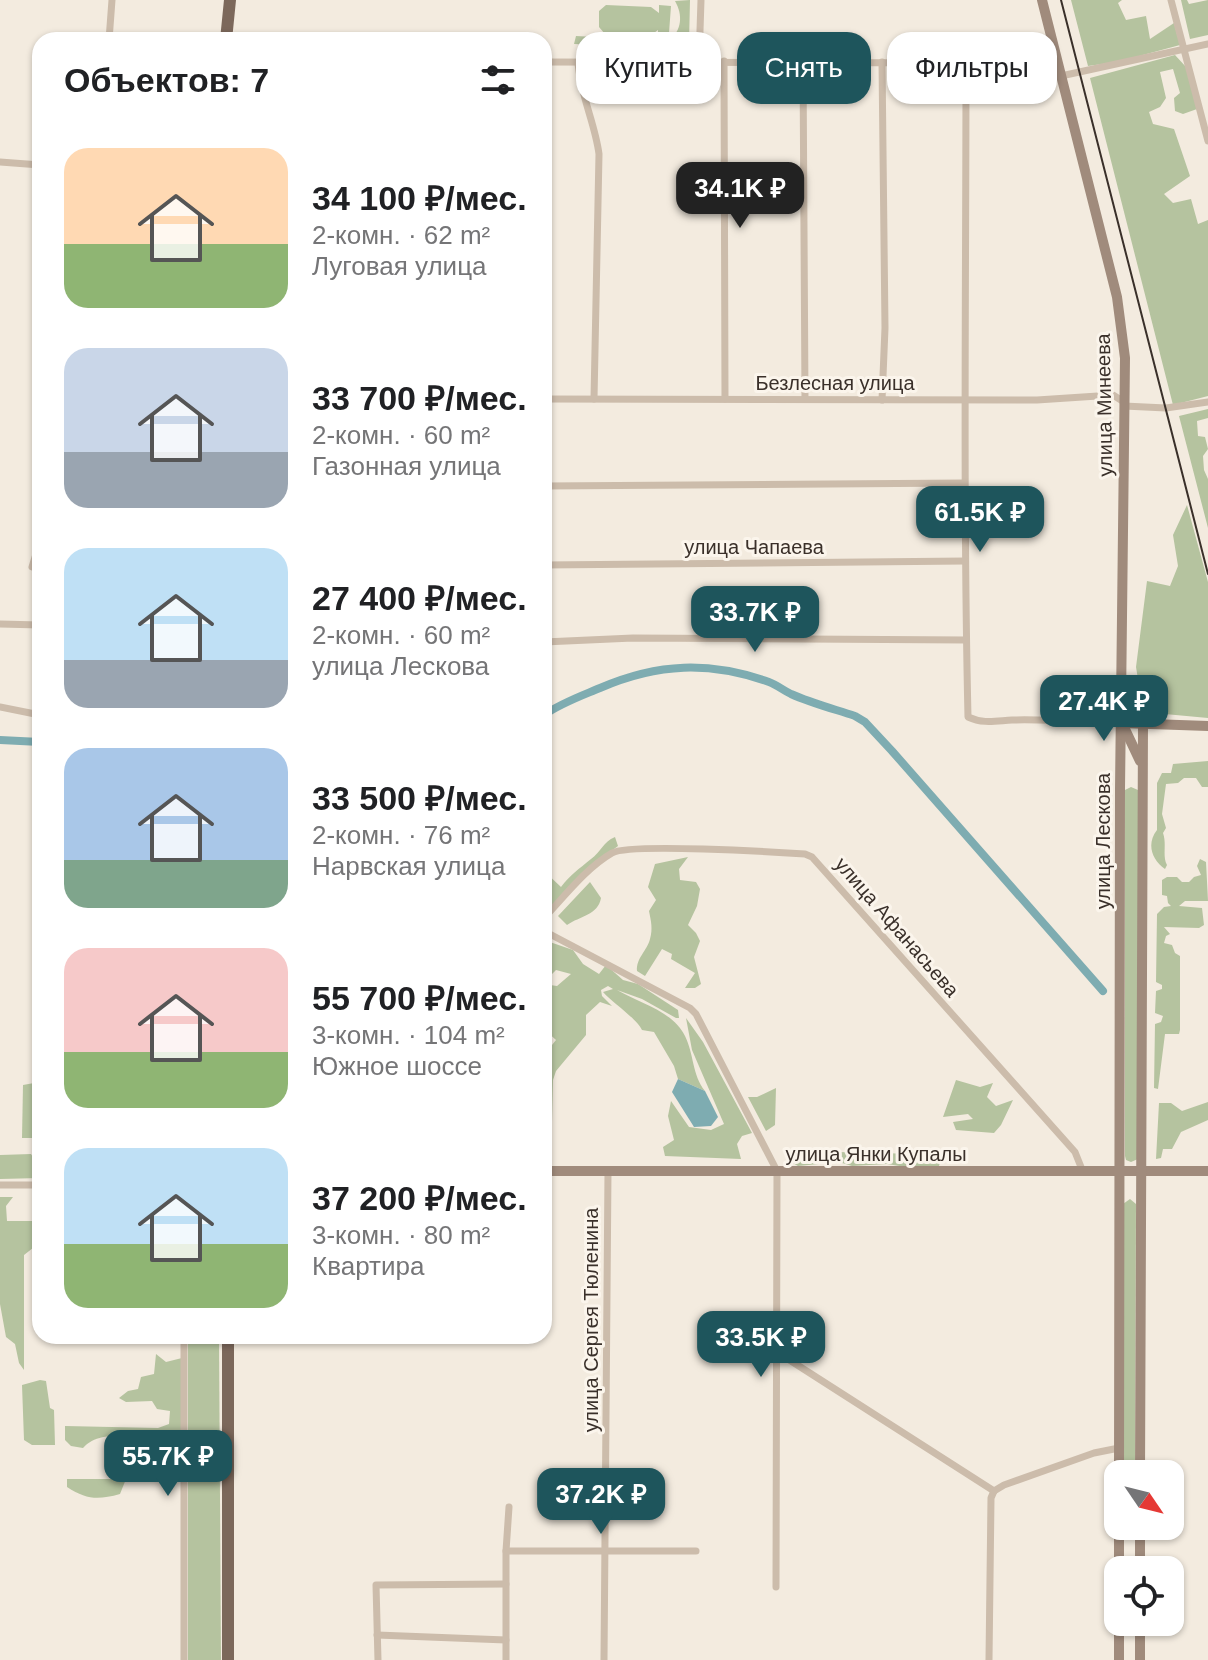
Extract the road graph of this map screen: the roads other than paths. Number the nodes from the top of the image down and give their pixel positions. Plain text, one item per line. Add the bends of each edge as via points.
1 (112, 0) edge
2 (230, 0) edge
3 (701, 0) edge
4 (1042, 0) edge
5 (1171, 0) edge
6 (110, 32) edge
7 (227, 32) edge
8 (700, 32) edge
9 (1050, 32) edge
10 (1208, 44) edge
11 (1185, 50) junction
12 (1057, 60) edge
13 (724, 61) joint
14 (737, 61) edge
15 (552, 62) edge
16 (576, 62) edge
17 (871, 62) edge
18 (882, 62) junction
19 (887, 62) edge
20 (1061, 76) junction
21 (587, 104) edge
22 (803, 104) edge
23 (966, 104) edge
24 (1208, 141) edge
25 (0, 162) edge
26 (32, 164) edge
27 (552, 399) edge
28 (594, 399) junction
29 (725, 399) junction
30 (805, 399) junction
31 (967, 399) junction
32 (882, 400) junction
33 (1208, 402) edge
34 (1124, 404) junction
35 (964, 483) junction
36 (552, 486) edge
37 (965, 561) junction
38 (552, 565) edge
39 (0, 624) edge
40 (32, 625) edge
41 (966, 640) junction
42 (552, 642) edge
43 (0, 707) edge
44 (32, 713) edge
45 (1122, 723) junction
46 (1143, 724) junction
47 (1208, 726) edge
48 (1140, 760) junction
49 (1121, 764) junction
50 (552, 910) edge
51 (552, 935) edge
52 (552, 1171) edge
53 (608, 1171) junction
54 (777, 1171) junction
55 (1141, 1171) junction
56 (1208, 1171) edge
57 (1083, 1172) junction
58 (1120, 1172) junction
59 (0, 1185) edge
60 (32, 1185) edge
61 (1120, 1203) junction
62 (1141, 1203) junction
63 (184, 1344) edge
64 (228, 1344) edge
65 (777, 1352) junction
66 (1119, 1448) junction
67 (1119, 1460) edge
68 (1140, 1460) edge
69 (994, 1491) junction
70 (509, 1507) dead end
71 (506, 1551) junction
72 (607, 1551) junction
73 (696, 1551) dead end
74 (506, 1584) junction
75 (776, 1587) dead end
76 (377, 1635) junction
77 (1119, 1636) edge
78 (1140, 1636) edge
79 (506, 1640) junction
80 (184, 1660) edge
81 (228, 1660) edge
82 (378, 1660) edge
83 (506, 1660) edge
84 (604, 1660) edge
85 (989, 1660) edge
86 (1119, 1660) edge
87 (1140, 1660) edge

1 - 6 street
2 - 7 main road
3 - 8 street
4 - 9 main road, улица Минеева
5 - 11 street
10 - 11 street
11 - 20 street
11 - 24 street
12 - 20 main road, улица Минеева
13 - 14 street
13 - 29 street
15 - 16 street
17 - 18 street
18 - 19 street
18 - 32 street
20 - 34 main road, улица Минеева via 1117,297 1125,358
21 - 28 street via 599,154
22 - 30 street
23 - 31 street
25 - 26 street
27 - 28 street, Безлесная улица
28 - 29 street, Безлесная улица
29 - 30 street, Безлесная улица
30 - 32 street, Безлесная улица
31 - 32 street, Безлесная улица
31 - 34 street, Безлесная улица via 1113,395
31 - 35 street
33 - 34 street, Безлесная улица via 1166,408
34 - 45 main road, улица Минеева
35 - 36 street
35 - 37 street
37 - 38 street, улица Чапаева
37 - 41 street
39 - 40 street
41 - 42 street
41 - 45 street via 968,717 991,723
43 - 44 street
45 - 46 main road
45 - 48 main road, улица Лескова
45 - 49 main road, улица Лескова
46 - 47 main road
46 - 48 main road
48 - 49 main road via 1128,752
48 - 55 main road, улица Лескова
49 - 58 main road, улица Лескова
50 - 57 street, улица Афанасьева via 615,851 748,851 812,857 1075,1152
51 - 54 street via 690,1008
52 - 53 main road, улица Янки Купалы
53 - 54 main road, улица Янки Купалы
53 - 72 street, улица Сергея Тюленина
54 - 57 main road, улица Янки Купалы
54 - 65 street
55 - 56 main road, улица Янки Купалы
55 - 58 main road, улица Янки Купалы
55 - 62 main road, улица Лескова
57 - 58 main road, улица Янки Купалы
58 - 61 main road, улица Лескова
59 - 60 street
61 - 62 main road via 1131,1196
61 - 66 main road, улица Лескова
62 - 68 main road, улица Лескова
63 - 80 street
64 - 81 main road
65 - 69 street
65 - 75 street
66 - 67 main road, улица Лескова
66 - 69 street
69 - 85 street
70 - 71 street
71 - 72 street
71 - 74 street
72 - 73 street
72 - 84 street, улица Сергея Тюленина
74 - 76 street via 376,1585
74 - 79 street
76 - 79 street
76 - 82 street
77 - 86 main road
78 - 87 main road
79 - 83 street

